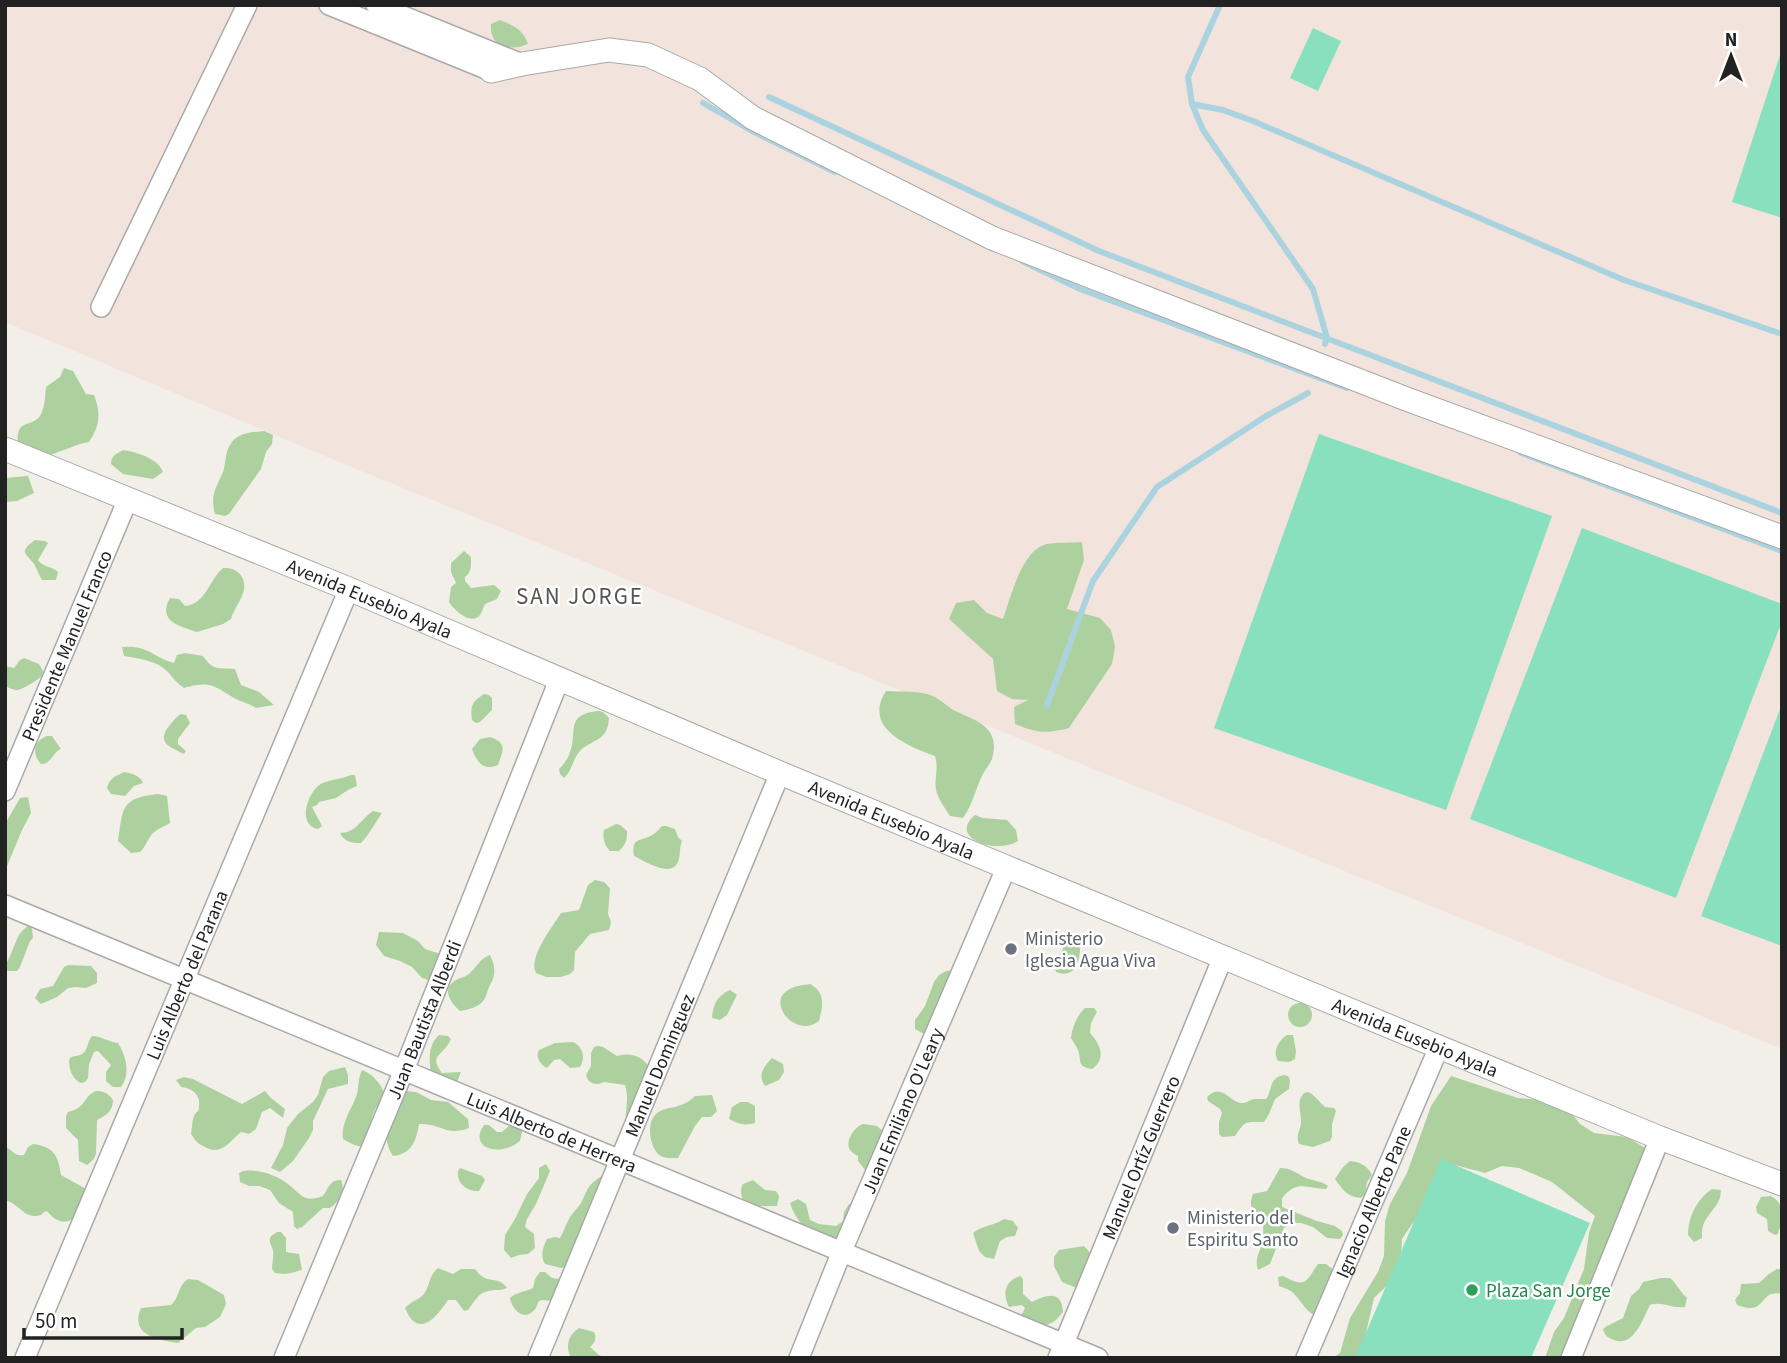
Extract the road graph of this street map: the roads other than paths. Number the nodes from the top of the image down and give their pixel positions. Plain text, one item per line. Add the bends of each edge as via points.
1 (247, 5) edge
2 (329, 5) edge
3 (376, 5) edge
4 (522, 65) junction
5 (491, 71) joint
6 (102, 307) dead end
7 (5, 449) edge
8 (128, 499) junction
9 (1782, 537) edge
10 (349, 589) junction
11 (559, 680) junction
12 (780, 773) junction
13 (5, 791) edge
14 (1007, 866) junction
15 (5, 905) edge
16 (1223, 957) junction
17 (184, 979) junction
18 (1439, 1047) junction
19 (404, 1070) junction
20 (1660, 1138) junction
21 (621, 1160) junction
22 (1782, 1184) edge
23 (842, 1251) junction
24 (1061, 1350) edge
25 (25, 1358) edge
26 (284, 1358) edge
27 (538, 1358) edge
28 (799, 1358) edge
29 (1098, 1358) edge
30 (1306, 1358) edge
31 (1571, 1358) edge

1 - 6 street
2 - 5 street
3 - 4 street
4 - 5 street
4 - 9 street via 609,50 648,55 700,79 753,118 992,238 1409,400
7 - 8 street, Avenida Eusebio Ayala
8 - 10 street, Avenida Eusebio Ayala
8 - 13 street, Presidente Manuel Franco
10 - 11 street, Avenida Eusebio Ayala
10 - 17 street, Luis Alberto del Parana
11 - 12 street, Avenida Eusebio Ayala
11 - 19 street, Juan Bautista Alberdi
12 - 14 street, Avenida Eusebio Ayala
12 - 21 street, Manuel Dominguez
14 - 16 street, Avenida Eusebio Ayala
14 - 23 street, Juan Emiliano O'Leary
15 - 17 street, Luis Alberto de Herrera
16 - 18 street, Avenida Eusebio Ayala
16 - 24 street, Manuel Ortíz Guerrero
17 - 19 street, Luis Alberto de Herrera
17 - 25 street, Luis Alberto del Parana
18 - 20 street, Avenida Eusebio Ayala
18 - 30 street, Ignacio Alberto Pane
19 - 21 street, Luis Alberto de Herrera
19 - 26 street, Juan Bautista Alberdi
20 - 22 street, Avenida Eusebio Ayala
20 - 31 street
21 - 23 street, Luis Alberto de Herrera
21 - 27 street, Manuel Dominguez
23 - 24 street, Luis Alberto de Herrera
23 - 28 street, Juan Emiliano O'Leary
24 - 29 street, Luis Alberto de Herrera

